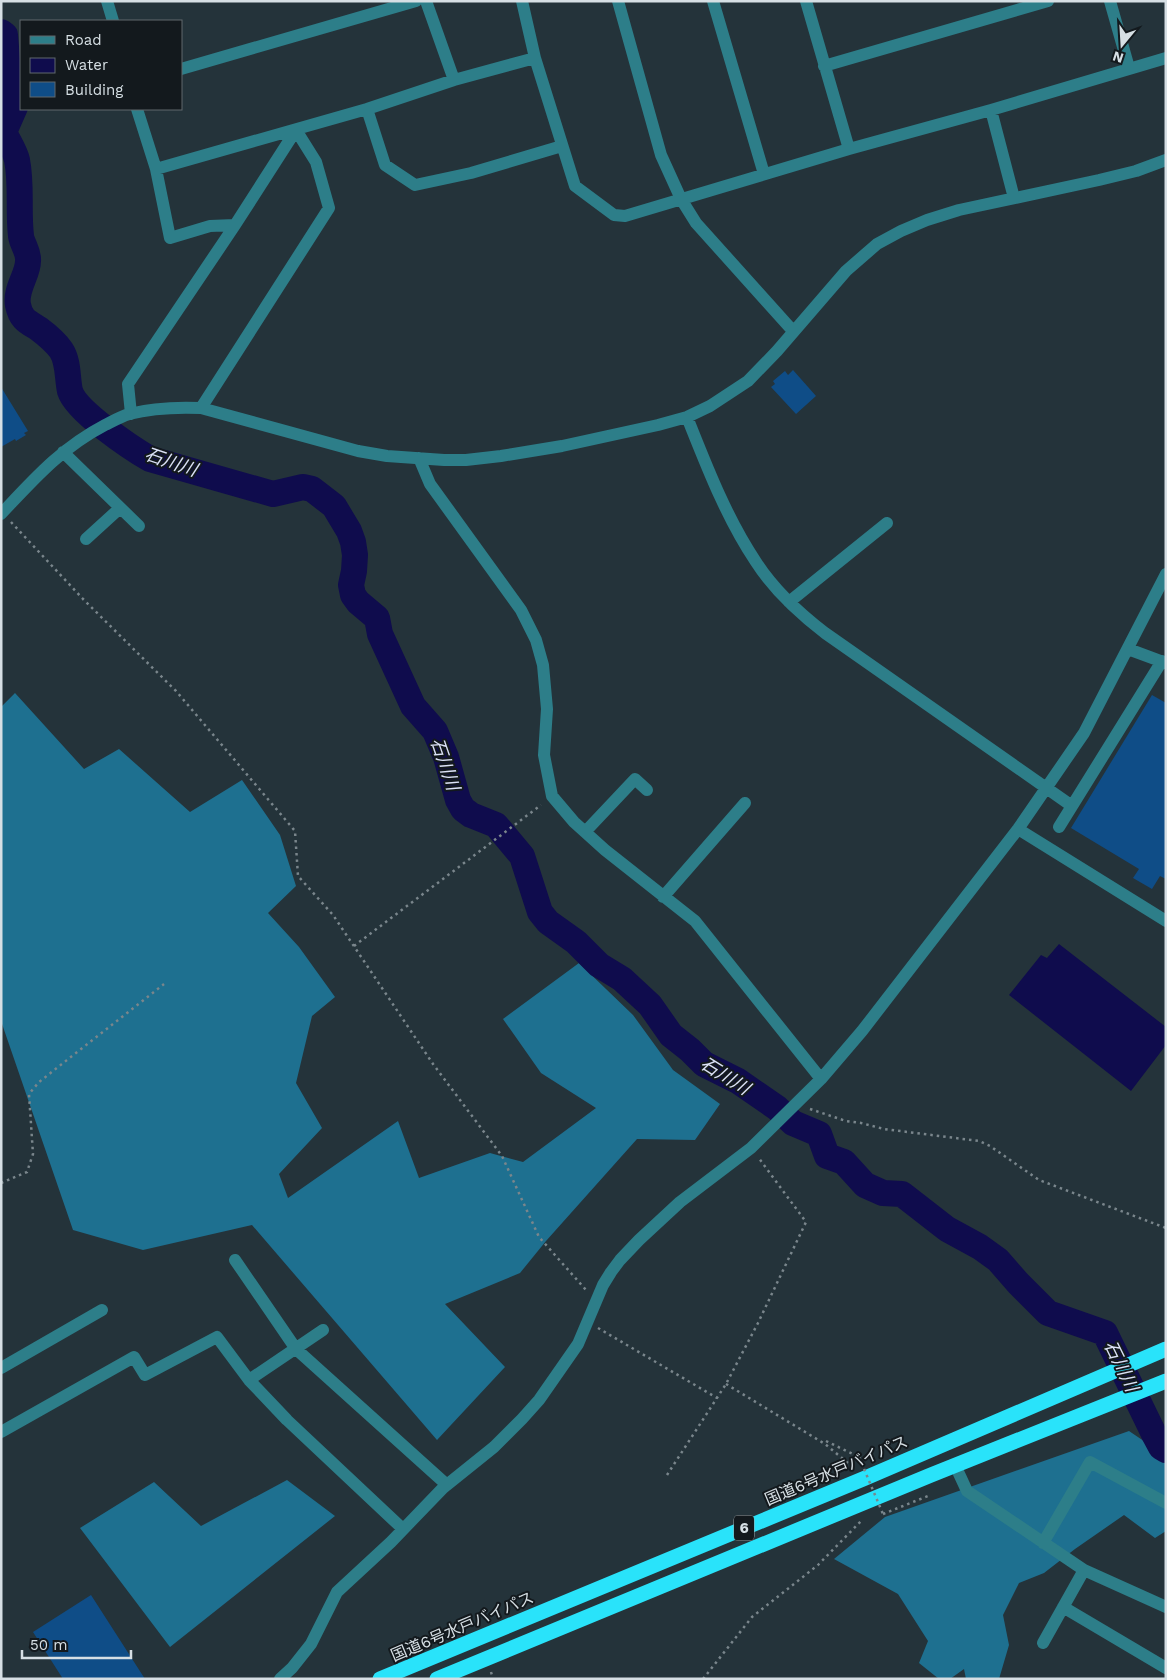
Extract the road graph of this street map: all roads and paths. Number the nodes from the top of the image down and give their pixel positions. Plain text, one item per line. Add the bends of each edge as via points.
1 (107, 1) edge
2 (416, 1) edge
3 (426, 1) edge
4 (522, 1) edge
5 (618, 1) edge
6 (713, 1) edge
7 (806, 1) edge
8 (1048, 1) edge
9 (1110, 1) edge
10 (112, 20) edge
11 (535, 58) junction
12 (1166, 58) edge
13 (824, 66) junction
14 (1129, 68) junction
15 (182, 69) edge
16 (454, 80) junction
17 (367, 109) junction
18 (137, 110) edge
19 (991, 110) junction
20 (296, 130) junction
21 (562, 146) junction
22 (849, 149) junction
23 (1166, 160) edge
24 (156, 169) junction
25 (764, 174) junction
26 (1014, 198) junction
27 (681, 199) junction
28 (235, 226) junction
29 (793, 332) junction
30 (201, 408) junction
31 (127, 415) junction
32 (687, 417) junction
33 (63, 452) junction
34 (419, 458) junction
35 (120, 508) junction
36 (2, 514) edge
37 (887, 524) dead end
38 (139, 526) dead end
39 (86, 539) dead end
40 (1166, 574) edge
41 (789, 602) junction
42 (1128, 649) junction
43 (1164, 662) edge
44 (1046, 789) junction
45 (647, 790) dead end
46 (552, 796) junction
47 (745, 804) dead end
48 (1072, 806) junction
49 (1059, 827) dead end
50 (1018, 829) junction
51 (585, 832) junction
52 (663, 897) junction
53 (1166, 921) edge
54 (354, 946) junction
55 (164, 984) dead end
56 (821, 1079) junction
57 (790, 1110) junction
58 (751, 1148) junction
59 (1, 1183) edge
60 (1166, 1228) edge
61 (235, 1260) dead end
62 (598, 1298) junction
63 (102, 1310) dead end
64 (588, 1322) junction
65 (323, 1330) dead end
66 (296, 1349) junction
67 (1166, 1349) edge
68 (3, 1363) edge
69 (249, 1380) junction
70 (726, 1384) junction
71 (1159, 1384) edge
72 (717, 1398) junction
73 (1, 1432) edge
74 (826, 1441) dead end
75 (955, 1465) junction
76 (667, 1475) dead end
77 (862, 1479) junction
78 (447, 1484) junction
79 (928, 1496) dead end
80 (1166, 1503) edge
81 (862, 1504) junction
82 (403, 1529) junction
83 (1044, 1543) junction
84 (1084, 1570) junction
85 (1063, 1607) junction
86 (1166, 1608) edge
87 (1043, 1643) dead end
88 (1166, 1668) edge
89 (280, 1679) edge
90 (380, 1679) edge
91 (437, 1679) edge
92 (703, 1679) edge

1 - 10 street
2 - 15 street
3 - 16 street
4 - 11 street
5 - 27 street via 661,155
6 - 25 street
7 - 13 street
8 - 13 street
9 - 14 street
11 - 16 street
11 - 21 street
12 - 14 street
13 - 22 street
14 - 19 street
16 - 17 street
17 - 20 street
17 - 21 street via 385,165 415,185 471,173
18 - 24 street
19 - 22 street
19 - 26 street
20 - 24 street
20 - 28 street
20 - 30 street via 316,162 329,208
21 - 27 street via 575,186 614,215 625,216
22 - 25 street
23 - 26 street via 1118,176
24 - 28 street via 170,238 210,226
25 - 27 street
26 - 29 street via 927,220 877,244 846,271
27 - 29 street via 696,223
28 - 31 street via 128,384
29 - 32 street via 748,381
30 - 31 street via 178,407
30 - 34 street via 358,451
31 - 33 street
32 - 34 street via 562,446 501,456 466,460
32 - 41 street via 724,505 756,562
33 - 35 street
33 - 36 street
34 - 46 street via 430,484 521,610 536,640 543,665 547,709 544,755
35 - 38 street
35 - 39 street
36 - 54 path via 176,691 295,831 298,876
37 - 41 street
40 - 42 street
41 - 44 street via 825,633
42 - 43 street
42 - 44 street via 1084,733
43 - 48 street
44 - 48 street
44 - 50 street
45 - 51 street via 635,779
46 - 51 street
46 - 54 path
47 - 52 street
48 - 49 street
50 - 53 street
50 - 56 street
51 - 52 street
52 - 56 street via 695,922
54 - 62 path via 434,1064 502,1156 539,1237 585,1290
55 - 59 path via 39,1082 29,1094 33,1154 26,1172
56 - 57 street
57 - 58 street
57 - 60 path via 811,1110 846,1122 884,1129 979,1141 1039,1180
58 - 62 street via 680,1202 639,1240 611,1272
58 - 70 path via 806,1222
61 - 66 street
62 - 64 street
63 - 68 street
64 - 72 path
64 - 78 street via 571,1357 539,1400 494,1447
65 - 66 street
66 - 69 street
66 - 78 street
67 - 77 highway, 国道6号水戸バイパス / 6
69 - 73 street via 217,1337 145,1375 134,1357
69 - 82 street
70 - 72 path
70 - 77 path via 825,1444 851,1465
71 - 75 highway, 6
72 - 76 path
74 - 79 path, bridge via 859,1457 883,1514
75 - 81 highway, 6
75 - 83 street via 967,1491
77 - 90 highway, 国道6号水戸バイパス / 6
78 - 82 street
80 - 83 street via 1090,1462
81 - 91 highway, 6
81 - 92 path via 864,1517 858,1525 818,1565 752,1617
82 - 89 street via 337,1592 311,1644
83 - 84 street
84 - 85 street
84 - 86 street
85 - 87 street
85 - 88 street

